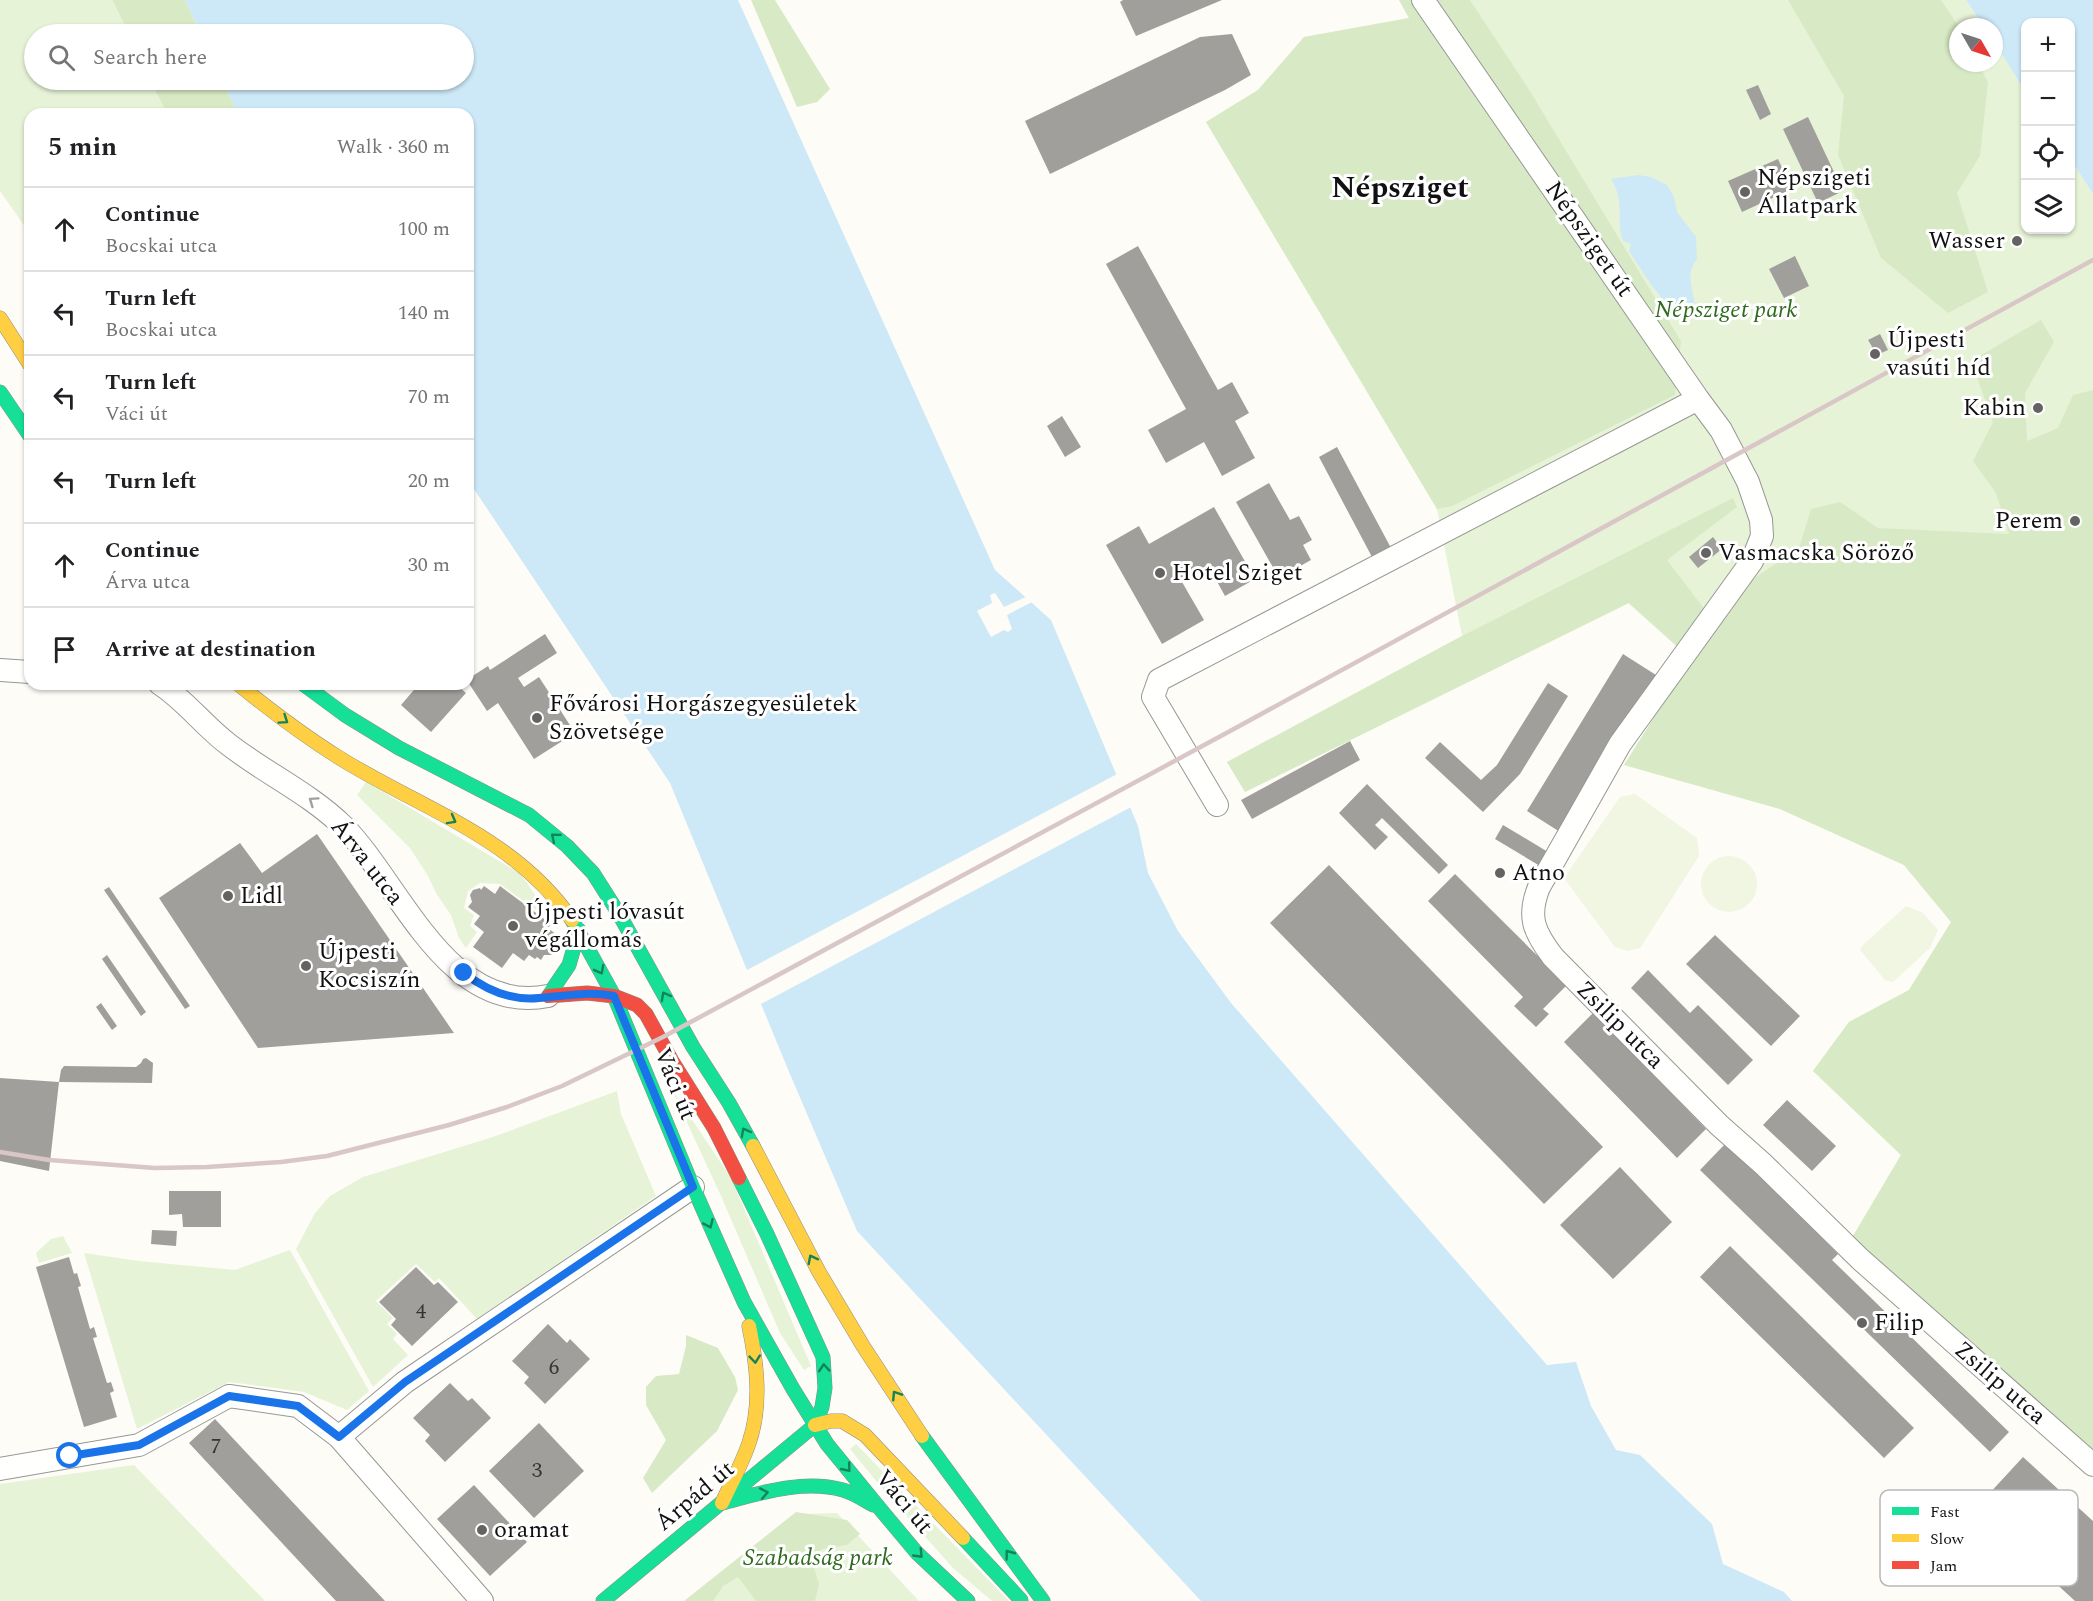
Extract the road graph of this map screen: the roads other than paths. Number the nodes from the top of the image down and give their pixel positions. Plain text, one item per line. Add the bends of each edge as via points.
1 (1423, 0) edge
2 (0, 318) edge
3 (24, 356) edge
4 (0, 392) edge
5 (1698, 399) junction
6 (24, 427) edge
7 (1748, 482) joint
8 (0, 670) edge
9 (24, 672) edge
10 (167, 690) edge
11 (245, 690) edge
12 (311, 690) edge
13 (1217, 805) dead end
14 (579, 930) junction
15 (614, 996) junction
16 (543, 998) junction
17 (693, 1047) junction
18 (714, 1128) junction
19 (693, 1187) junction
20 (767, 1234) junction
21 (796, 1267) dead end
22 (811, 1284) dead end
23 (744, 1302) junction
24 (863, 1346) junction
25 (815, 1425) junction
26 (339, 1437) junction
27 (2093, 1465) edge
28 (0, 1469) edge
29 (722, 1503) junction
30 (881, 1510) junction
31 (482, 1601) edge
32 (603, 1601) edge
33 (968, 1601) edge
34 (1023, 1601) edge
35 (1043, 1601) edge

1 - 5 street, Népsziget út
2 - 3 main road
4 - 6 main road
5 - 7 street, Népsziget út via 1722,430
5 - 13 street via 1158,680 1152,697
7 - 27 street, Zsilip utca via 1761,520 1762,536 1752,561 1620,744 1539,887 1532,916 1537,935 1552,957 1694,1100 1860,1259
8 - 9 street
16 -> 10 street, Árva utca via 498,993 464,973 420,929 342,825 226,743
11 -> 14 main road, Váci út via 338,757 485,838 527,868 559,901
17 -> 12 main road, Váci út via 619,914 593,873 567,846 529,815 399,748
14 -> 15 main road, Váci út
14 - 16 main road via 569,965
15 - 16 main road via 587,993
15 - 18 main road via 636,1004 646,1014
15 - 19 main road, Váci út
17 - 18 main road
24 -> 17 main road, Váci út via 729,1103
18 - 20 main road
19 -> 23 main road, Váci út
19 - 26 street via 405,1382
20 - 21 main road
25 -> 20 main road via 825,1388 823,1357
22 - 24 main road
23 - 25 main road, Váci út
23 -> 29 main road via 754,1353 757,1401 754,1426
35 -> 24 main road, Váci út via 927,1443
25 - 29 main road, Árpád út
25 -> 30 main road, Váci út
25 - 34 main road via 844,1420 865,1435
26 - 28 street via 298,1406 229,1396 139,1445
26 - 31 street
29 -> 30 main road via 807,1486 843,1490
29 - 32 main road, Árpád út
30 -> 33 main road, Váci út via 917,1553

